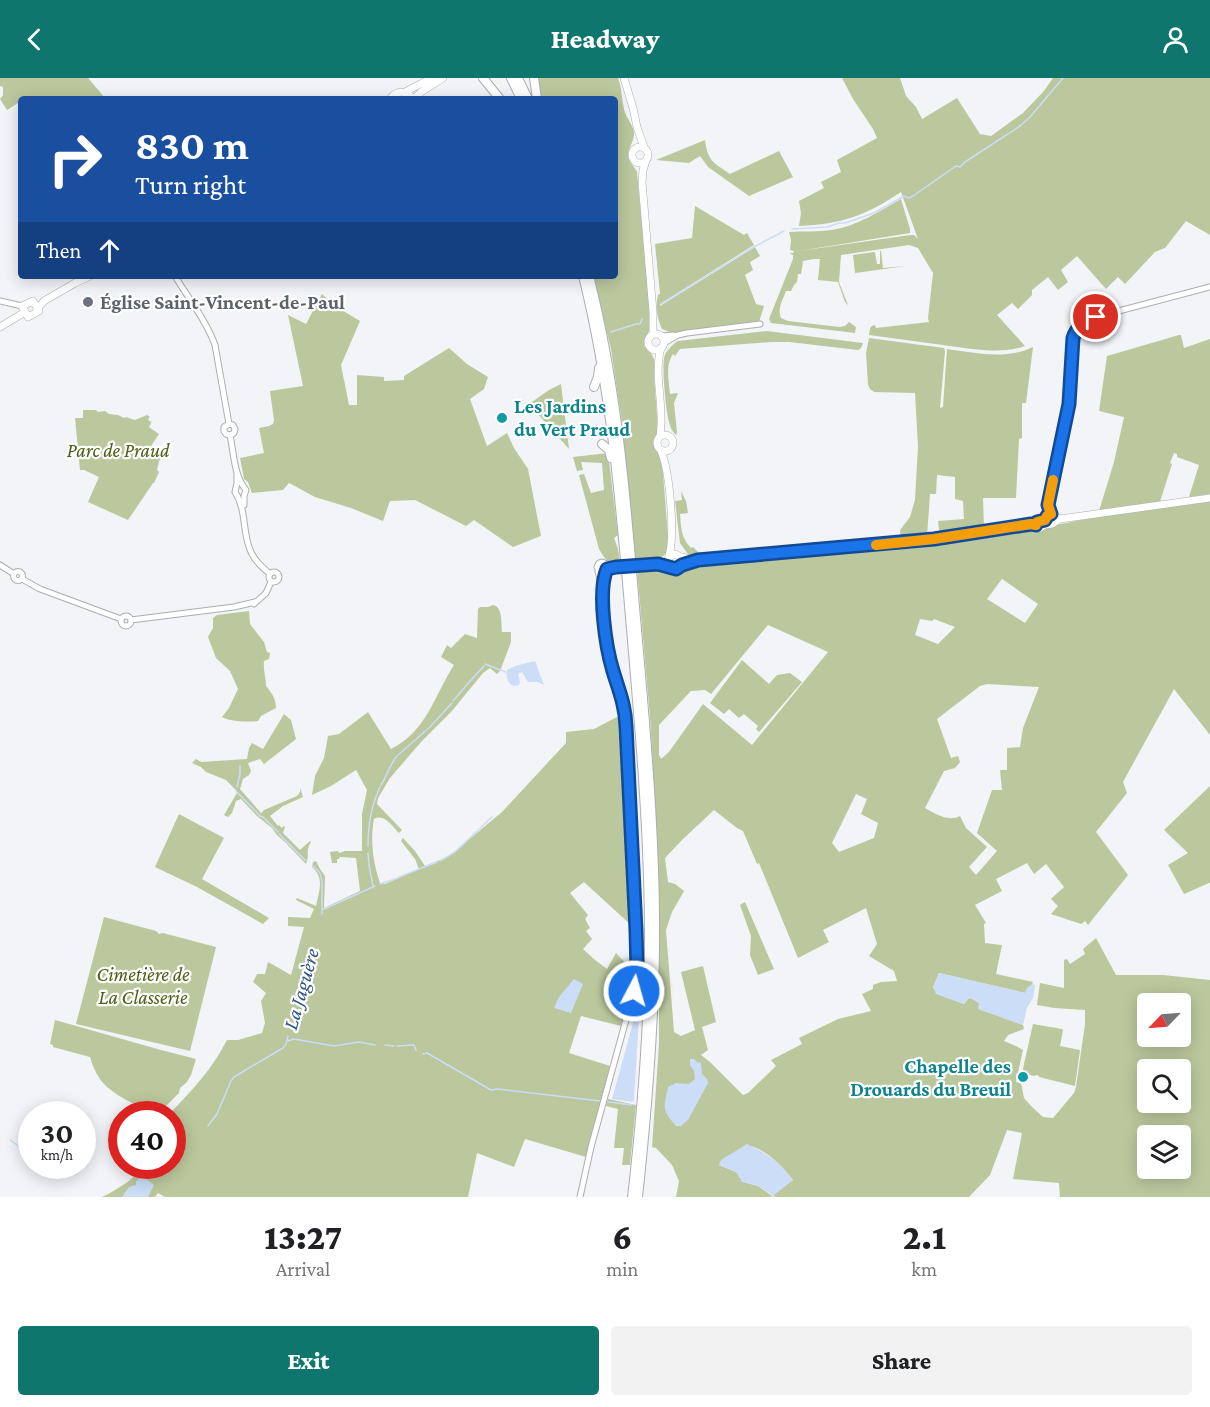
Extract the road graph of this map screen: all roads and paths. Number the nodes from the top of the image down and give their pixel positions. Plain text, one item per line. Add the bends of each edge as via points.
1 (432, 78) edge
2 (443, 78) edge
3 (483, 78) edge
4 (511, 78) edge
5 (518, 78) edge
6 (535, 79) edge
7 (624, 80) edge
8 (405, 92) junction
9 (393, 96) edge
10 (411, 96) edge
11 (417, 96) edge
12 (498, 96) edge
13 (520, 96) edge
14 (527, 96) edge
15 (537, 96) edge
16 (640, 147) junction
17 (646, 161) junction
18 (636, 162) junction
19 (642, 182) junction
20 (84, 279) edge
21 (176, 279) edge
22 (584, 279) edge
23 (590, 279) edge
24 (1210, 287) edge
25 (0, 301) edge
26 (36, 306) junction
27 (24, 309) junction
28 (653, 312) junction
29 (760, 324) dead end
30 (0, 327) edge
31 (597, 338) junction
32 (660, 339) junction
33 (652, 349) junction
34 (657, 363) junction
35 (594, 387) dead end
36 (664, 436) junction
37 (602, 444) dead end
38 (665, 451) junction
39 (617, 479) junction
40 (239, 487) junction
41 (241, 496) junction
42 (1210, 498) edge
43 (1053, 518) junction
44 (672, 538) junction
45 (669, 556) junction
46 (680, 556) junction
47 (698, 560) junction
48 (650, 564) junction
49 (0, 565) edge
50 (682, 565) junction
51 (669, 567) junction
52 (607, 568) junction
53 (598, 571) junction
54 (602, 586) junction
55 (580, 1197) edge
56 (632, 1197) edge
57 (638, 1197) edge

1 - 8 main road
2 - 11 main road
3 - 12 highway
4 - 13 highway
5 - 14 highway
6 - 15 highway
7 - 16 main road
8 - 9 main road
8 - 10 main road
16 - 17 main road via 648,151
16 - 18 main road via 633,150
17 - 18 main road
17 - 19 main road
18 - 19 main road
19 - 28 main road
20 - 26 main road
21 - 40 street via 215,345 229,424 235,429 230,435
22 - 31 highway
23 - 57 highway via 610,372 622,465 652,834 653,1023
24 - 43 street via 1096,317 1077,328 1072,343 1069,404 1048,505
25 - 27 street
26 - 27 main road via 33,301
26 - 27 main road via 39,311 28,317
27 - 30 main road
28 - 32 main road
28 - 32 main road
29 - 32 street
31 - 35 highway via 599,370
31 - 39 highway
32 - 33 main road via 656,350
32 - 33 main road via 650,338
32 - 34 main road
33 - 34 main road
34 - 36 main road
36 - 38 main road via 656,443
36 - 38 main road via 671,437 673,442
37 - 39 highway via 609,450
38 - 44 main road
39 - 56 highway via 641,757 648,908 645,1042
40 - 41 street via 236,493
40 - 41 street via 246,490
41 - 49 street via 251,552 270,574 266,593 255,602 121,619 40,589 22,579 21,572 14,574
42 - 43 main road
43 - 47 main road via 1052,524 1041,528 1035,524 934,539
44 - 45 main road
44 - 46 main road
45 - 46 main road
45 - 48 street
45 - 51 main road
46 - 47 main road
46 - 50 main road
47 - 50 main road
48 - 51 street
48 - 52 street, bridge
50 - 51 main road via 676,569
52 - 53 street
52 - 53 street via 599,563
52 - 54 street
53 - 54 street
54 - 55 street via 611,664 626,718 637,969

